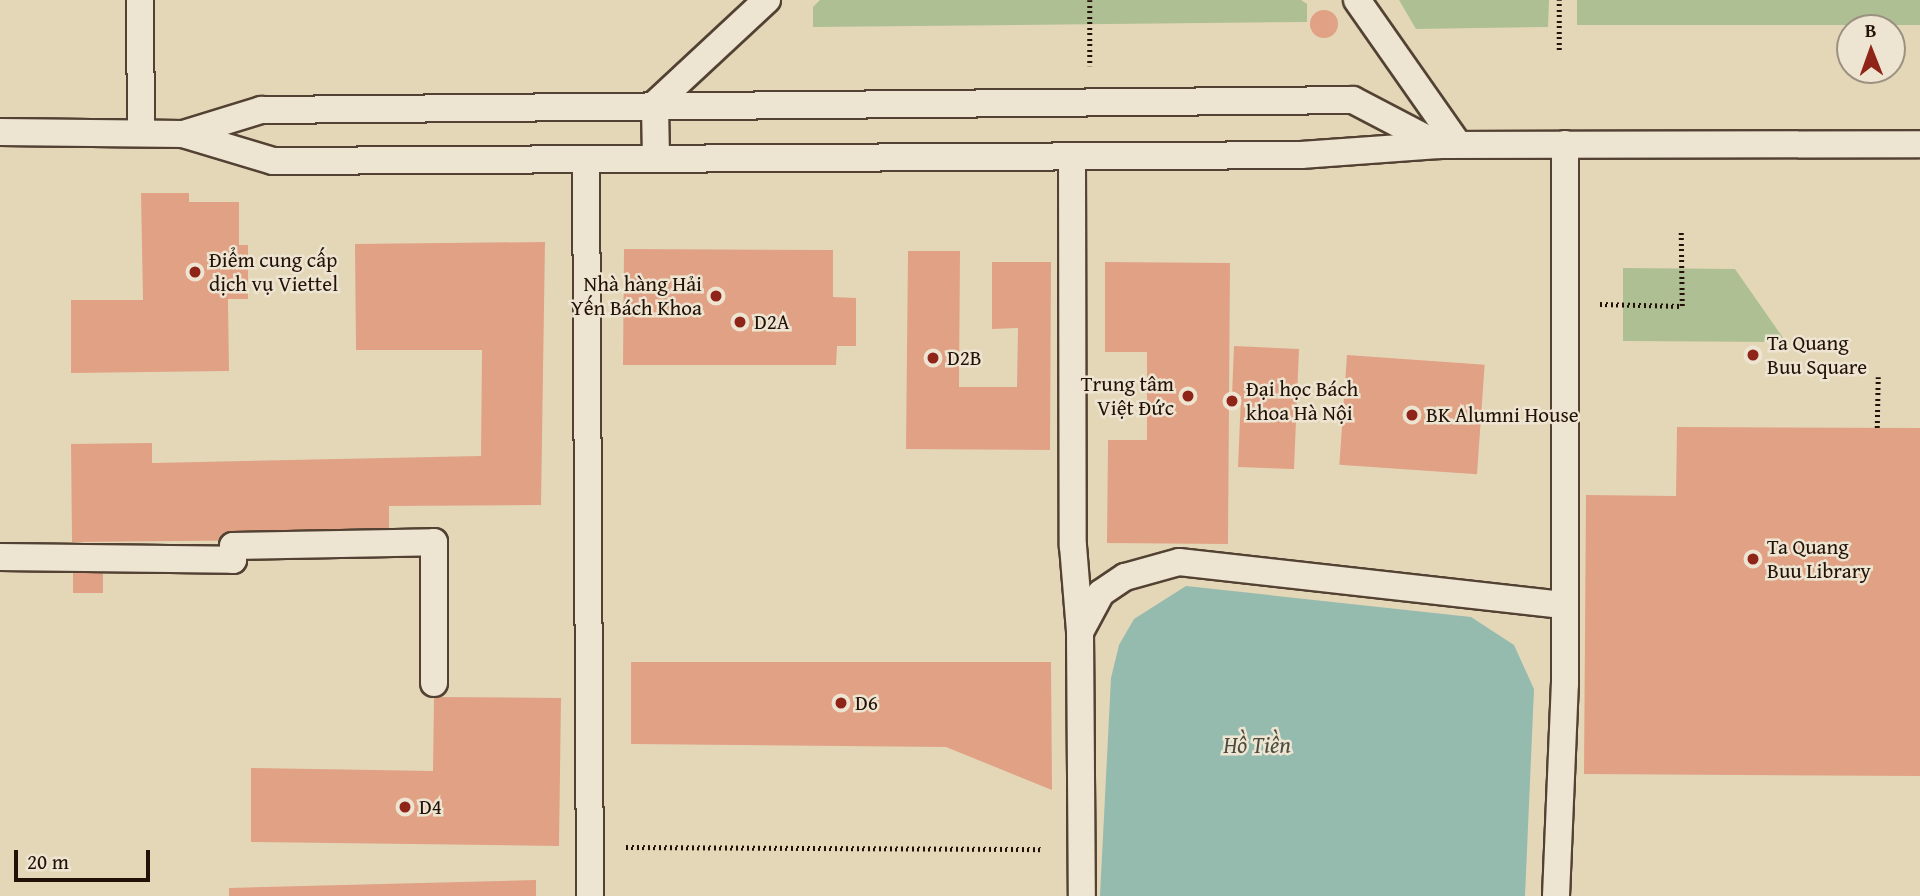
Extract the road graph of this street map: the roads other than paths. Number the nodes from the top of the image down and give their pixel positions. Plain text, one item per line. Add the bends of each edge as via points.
1 (140, 0) edge
2 (767, 0) edge
3 (1357, 0) edge
4 (655, 104) junction
5 (0, 132) edge
6 (141, 134) junction
7 (183, 134) junction
8 (1565, 144) junction
9 (1920, 144) edge
10 (1449, 145) junction
11 (1072, 156) junction
12 (656, 158) junction
13 (586, 159) junction
14 (0, 557) edge
15 (1563, 605) junction
16 (1080, 632) junction
17 (434, 683) dead end
18 (590, 896) edge
19 (1082, 896) edge
20 (1556, 896) edge

1 - 6 lane
2 - 4 lane
3 - 10 lane
4 - 7 lane via 261,110
4 - 10 lane via 1353,100
4 - 12 lane
5 - 6 lane
6 - 7 lane
7 - 13 lane via 273,161
8 - 9 lane
8 - 10 lane
8 - 15 lane
10 - 11 lane via 1367,154
11 - 12 lane
11 - 16 lane via 1073,546
12 - 13 lane
13 - 18 lane
14 - 17 lane via 233,560 233,546 434,542
15 - 16 lane via 1179,562 1125,577 1101,593
15 - 20 lane
16 - 19 lane

